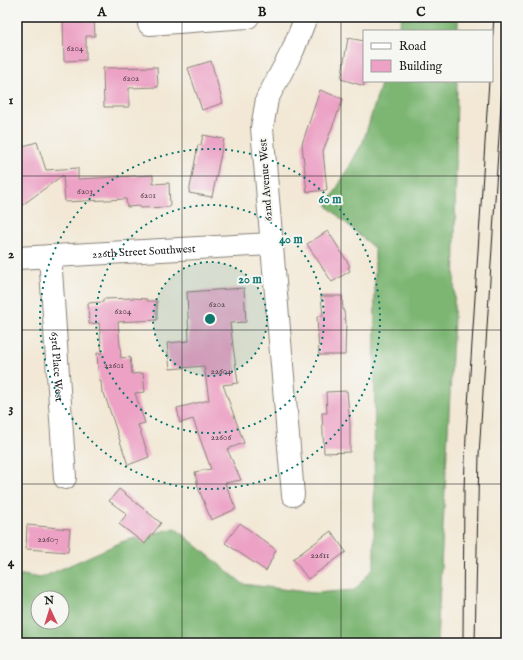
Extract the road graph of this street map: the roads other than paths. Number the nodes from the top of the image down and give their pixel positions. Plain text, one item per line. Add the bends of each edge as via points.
1 (248, 17) edge
2 (306, 17) edge
3 (149, 24) dead end
4 (270, 244) junction
5 (50, 256) junction
6 (17, 258) edge
7 (65, 478) dead end
8 (293, 495) dead end

1 - 3 street
2 - 4 street, 62nd Avenue West via 293,50 267,99 264,112 262,137
4 - 5 street, 226th Street Southwest
4 - 8 street, 62nd Avenue West
5 - 6 street, 226th Street Southwest
5 - 7 street, 63rd Place West

